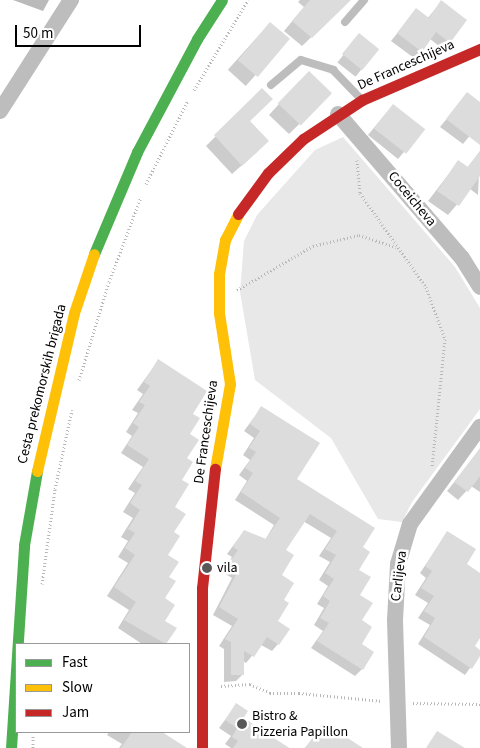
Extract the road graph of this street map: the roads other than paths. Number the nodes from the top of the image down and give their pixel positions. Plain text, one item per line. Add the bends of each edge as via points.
1 (71, 0) edge
2 (222, 0) edge
3 (364, 0) edge
4 (345, 22) dead end
5 (480, 49) edge
6 (271, 85) dead end
7 (362, 100) junction
8 (0, 110) edge
9 (338, 114) junction
10 (480, 287) edge
11 (480, 427) edge
12 (15, 643) edge
13 (15, 646) edge
14 (11, 748) edge
15 (202, 748) edge
16 (398, 748) edge

1 - 8 street
2 - 12 street, Cesta prekomorskih brigada via 197,39 137,152 74,313 56,380 30,509
3 - 4 lane
5 - 7 street, De Franceschijeva
6 - 7 lane via 301,60 332,70
7 - 9 street, De Franceschijeva
9 - 10 street, Coceicheva via 462,258
9 - 15 street, De Franceschijeva via 303,139 268,172 240,209 225,240 219,274 219,300 230,384 214,476 202,588
11 - 16 street, Carlijeva via 410,524 398,564 395,604
13 - 14 street, Cesta prekomorskih brigada

